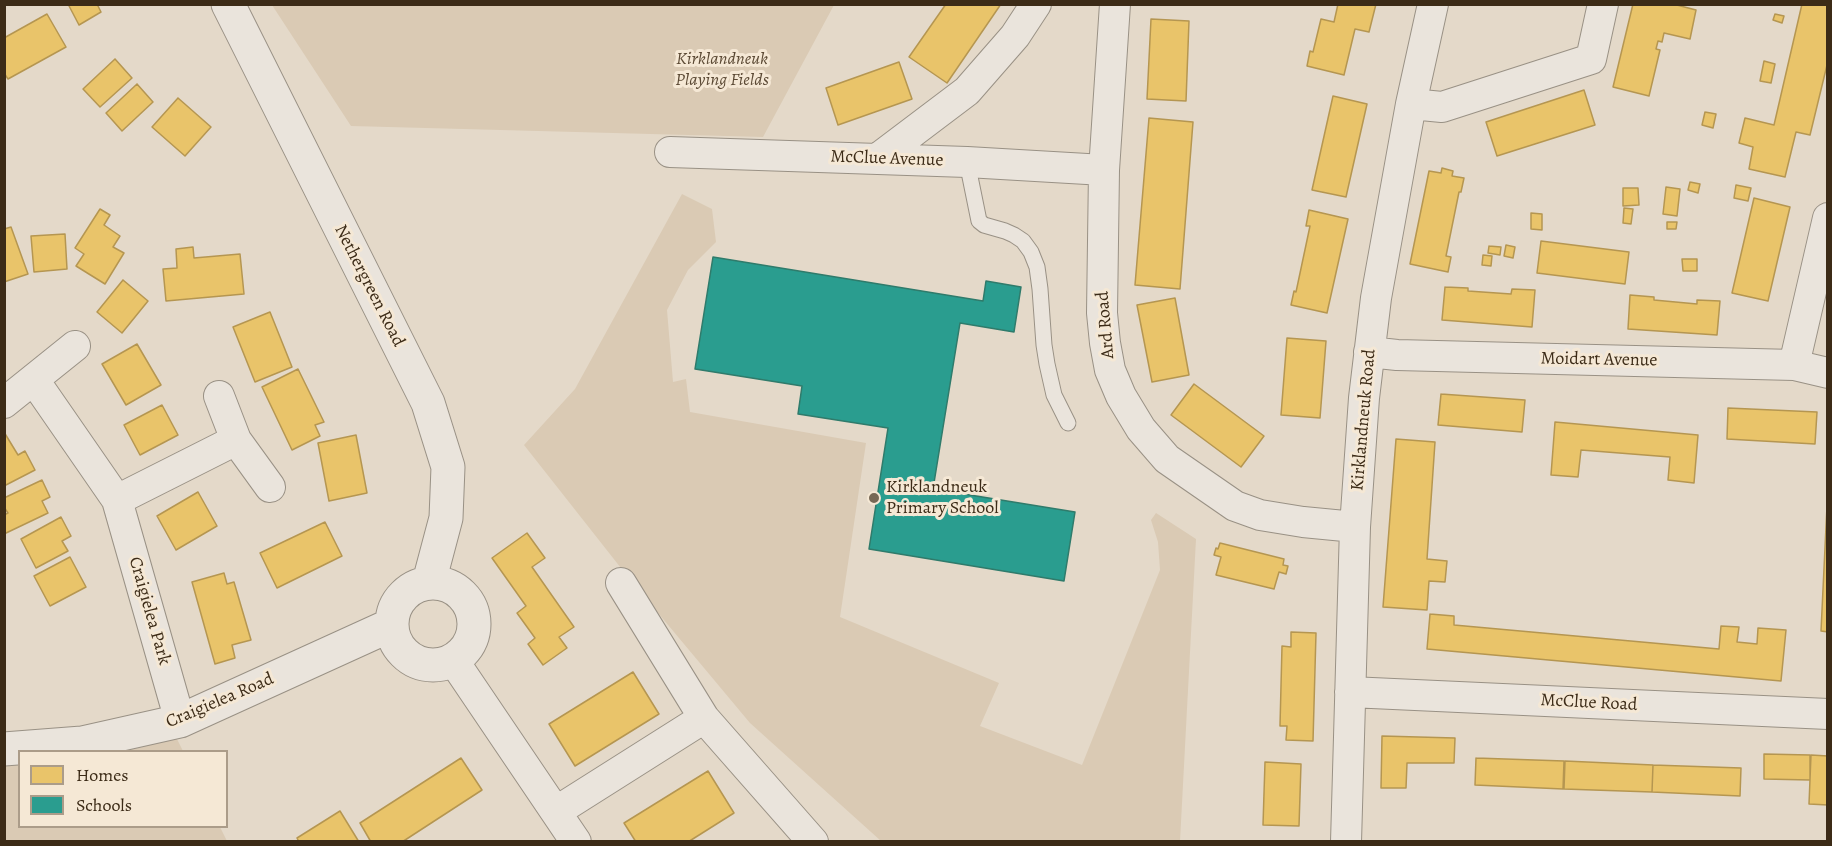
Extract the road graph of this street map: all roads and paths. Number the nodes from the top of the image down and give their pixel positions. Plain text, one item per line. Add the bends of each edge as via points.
1 (228, 4) edge
2 (1036, 4) edge
3 (1115, 4) edge
4 (1433, 4) edge
5 (1603, 4) edge
6 (1410, 104) junction
7 (670, 152) dead end
8 (877, 159) junction
9 (967, 162) junction
10 (1104, 170) junction
11 (1827, 218) edge
12 (75, 346) dead end
13 (1369, 352) junction
14 (1794, 365) junction
15 (1827, 374) edge
16 (34, 380) junction
17 (219, 396) dead end
18 (4, 403) edge
19 (1068, 423) dead end
20 (236, 440) junction
21 (270, 487) dead end
22 (117, 500) junction
23 (1355, 527) junction
24 (429, 582) junction
25 (621, 583) dead end
26 (391, 626) junction
27 (453, 660) junction
28 (1350, 692) junction
29 (1827, 714) edge
30 (704, 718) junction
31 (180, 721) junction
32 (4, 749) edge
33 (557, 811) junction
34 (576, 842) edge
35 (813, 842) edge
36 (1346, 842) edge

1 - 24 street, Nethergreen Road via 428,403 448,467 446,518
2 - 8 street via 1015,36 967,91
3 - 10 street, Ard Road
4 - 6 street, Kirklandneuk Road
5 - 6 street via 1591,59 1442,107
6 - 13 street, Kirklandneuk Road
7 - 8 street, McClue Avenue
8 - 9 street, McClue Avenue
9 - 10 street, McClue Avenue
9 - 19 lane via 979,221 1023,241 1037,267 1047,364 1054,395
10 - 23 street, Ard Road via 1105,343 1110,370 1141,429 1167,459 1234,506 1260,515
11 - 14 street
12 - 16 street
13 - 14 street, Moidart Avenue
13 - 23 street, Kirklandneuk Road
14 - 15 street, Moidart Avenue
16 - 18 street
16 - 22 street, Craigielea Park
17 - 20 street
20 - 21 street
20 - 22 street
22 - 31 street, Craigielea Park
23 - 28 street, Kirklandneuk Road
24 - 26 street via 406,592 395,607
24 - 27 street via 456,589 473,611 472,639
25 - 30 street
26 - 27 street via 402,652 412,660 440,665
26 - 31 street, Craigielea Road
27 - 33 street
28 - 29 street, McClue Road
28 - 36 street, Kirklandneuk Road
30 - 33 street
30 - 35 street
31 - 32 street, Craigielea Road via 82,743
33 - 34 street

